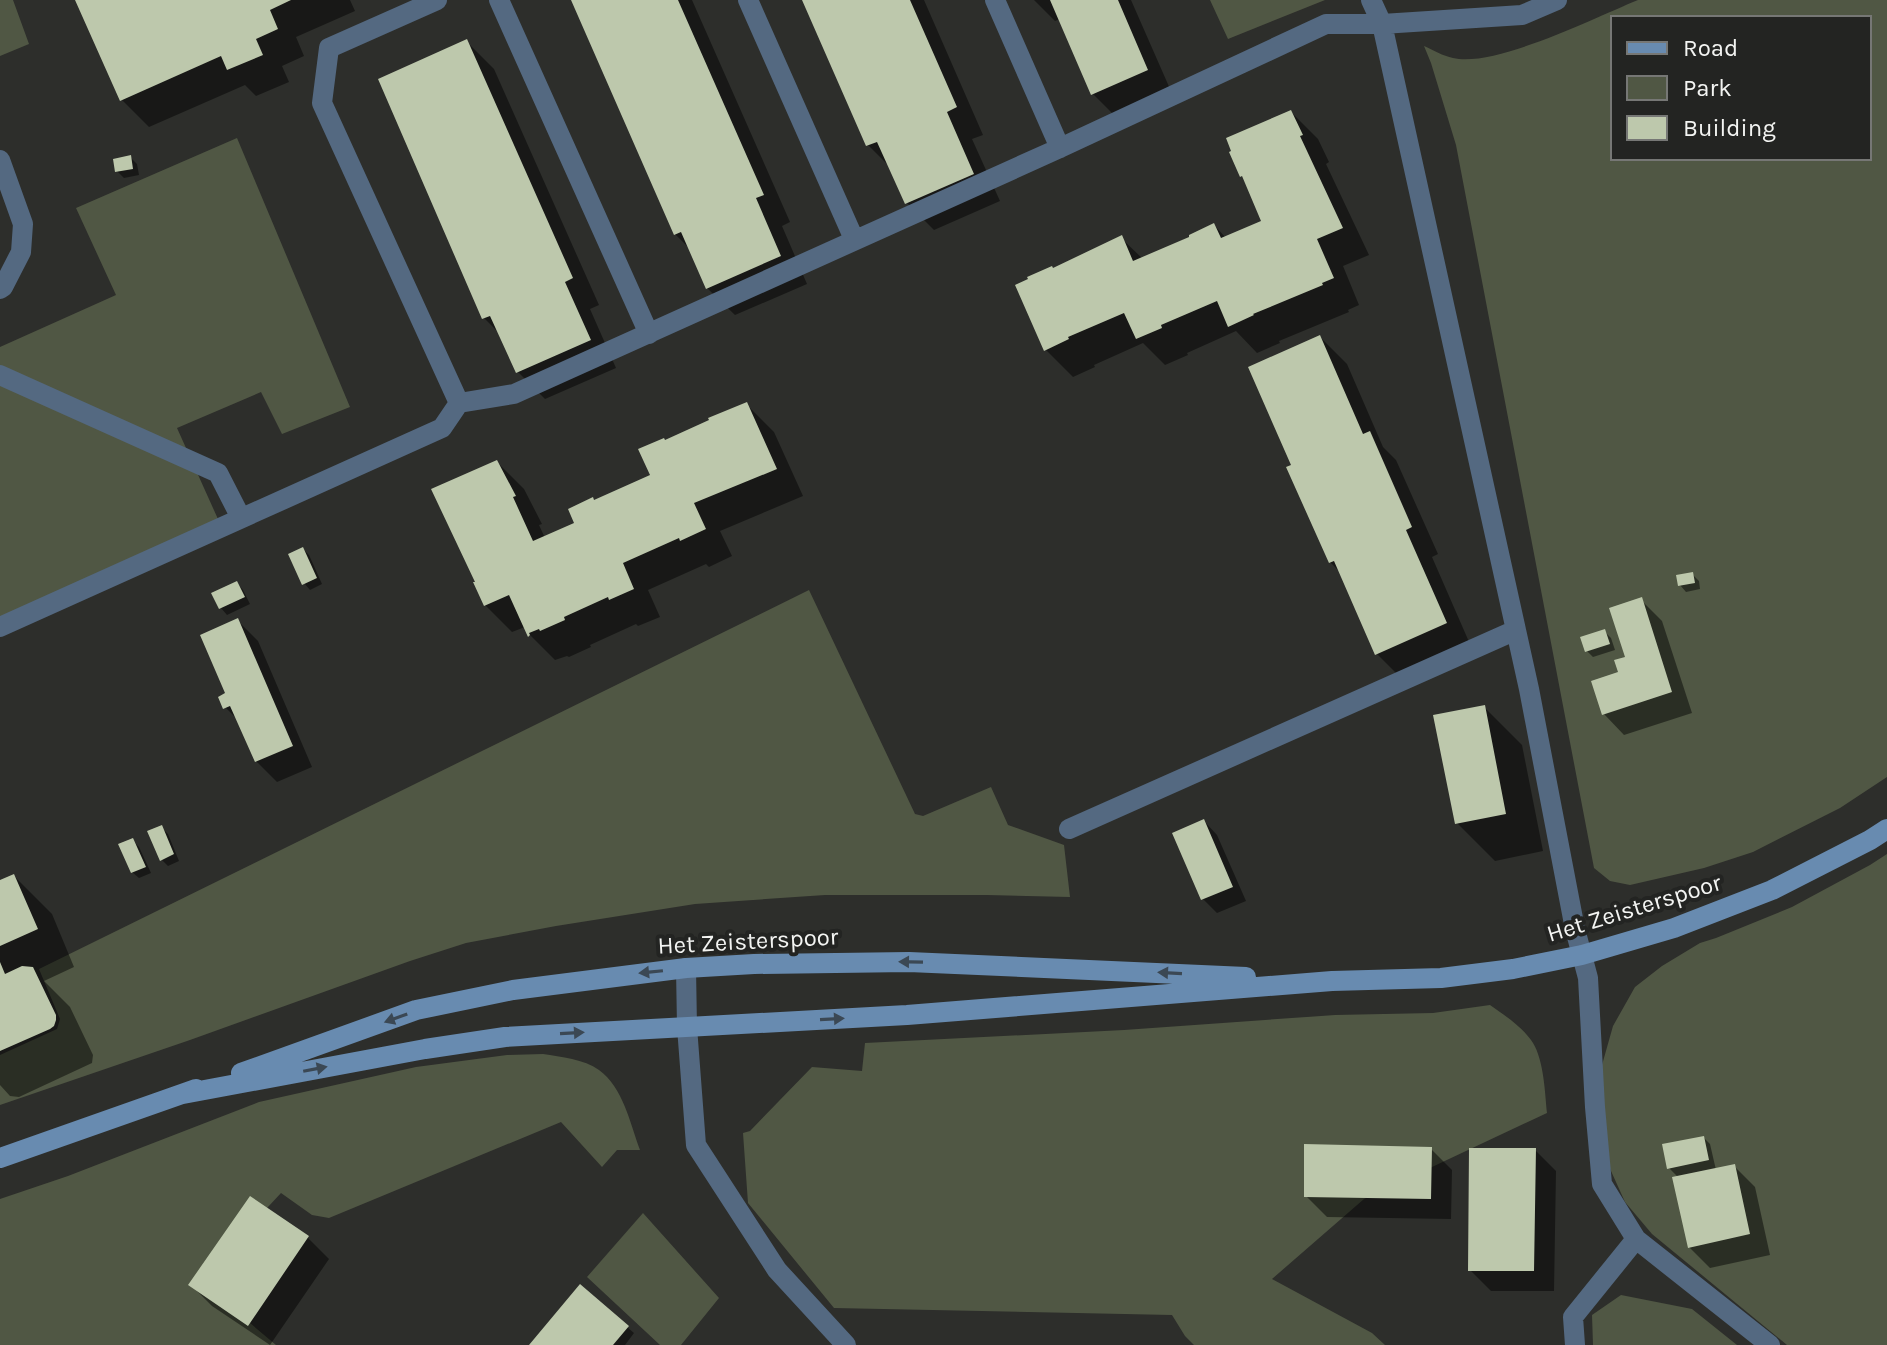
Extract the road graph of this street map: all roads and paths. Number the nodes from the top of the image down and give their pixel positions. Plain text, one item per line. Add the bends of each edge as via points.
1 (499, 0) edge
2 (748, 0) edge
3 (995, 0) edge
4 (1371, 0) edge
5 (1557, 0) edge
6 (424, 2) edge
7 (1382, 24) junction
8 (1060, 148) junction
9 (0, 160) edge
10 (854, 239) junction
11 (0, 289) edge
12 (649, 334) junction
13 (0, 375) edge
14 (459, 403) junction
15 (241, 518) junction
16 (0, 627) edge
17 (1516, 630) junction
18 (1069, 829) dead end
19 (1887, 829) edge
20 (1582, 955) junction
21 (686, 968) junction
22 (1332, 981) junction
23 (687, 1027) junction
24 (183, 1094) junction
25 (0, 1158) edge
26 (1636, 1239) junction
27 (846, 1345) edge
28 (1575, 1345) edge
29 (1770, 1345) edge

1 - 12 lane
2 - 10 lane
3 - 8 lane
4 - 7 lane
5 - 7 lane via 1522,15
6 - 14 lane via 329,48 322,103
7 - 8 lane via 1326,24
7 - 17 lane
8 - 10 lane
9 - 11 lane via 23,224 21,252
10 - 12 lane
12 - 14 lane via 514,394
13 - 15 lane via 218,473
14 - 15 lane via 442,428
15 - 16 lane
17 - 18 lane
17 - 20 lane
19 - 20 street, Het Zeisterspoor via 1772,890 1674,928
20 - 22 street, Het Zeisterspoor via 1441,978
20 - 26 lane via 1602,1184
22 -> 21 street, Het Zeisterspoor via 909,962
21 - 23 lane
21 -> 24 street, Het Zeisterspoor via 513,990 416,1010
23 -> 22 street, Het Zeisterspoor
24 -> 23 street, Het Zeisterspoor via 491,1039
23 - 27 lane via 696,1145 777,1270
24 - 25 street, Het Zeisterspoor
26 - 28 lane via 1573,1317
26 - 29 lane

